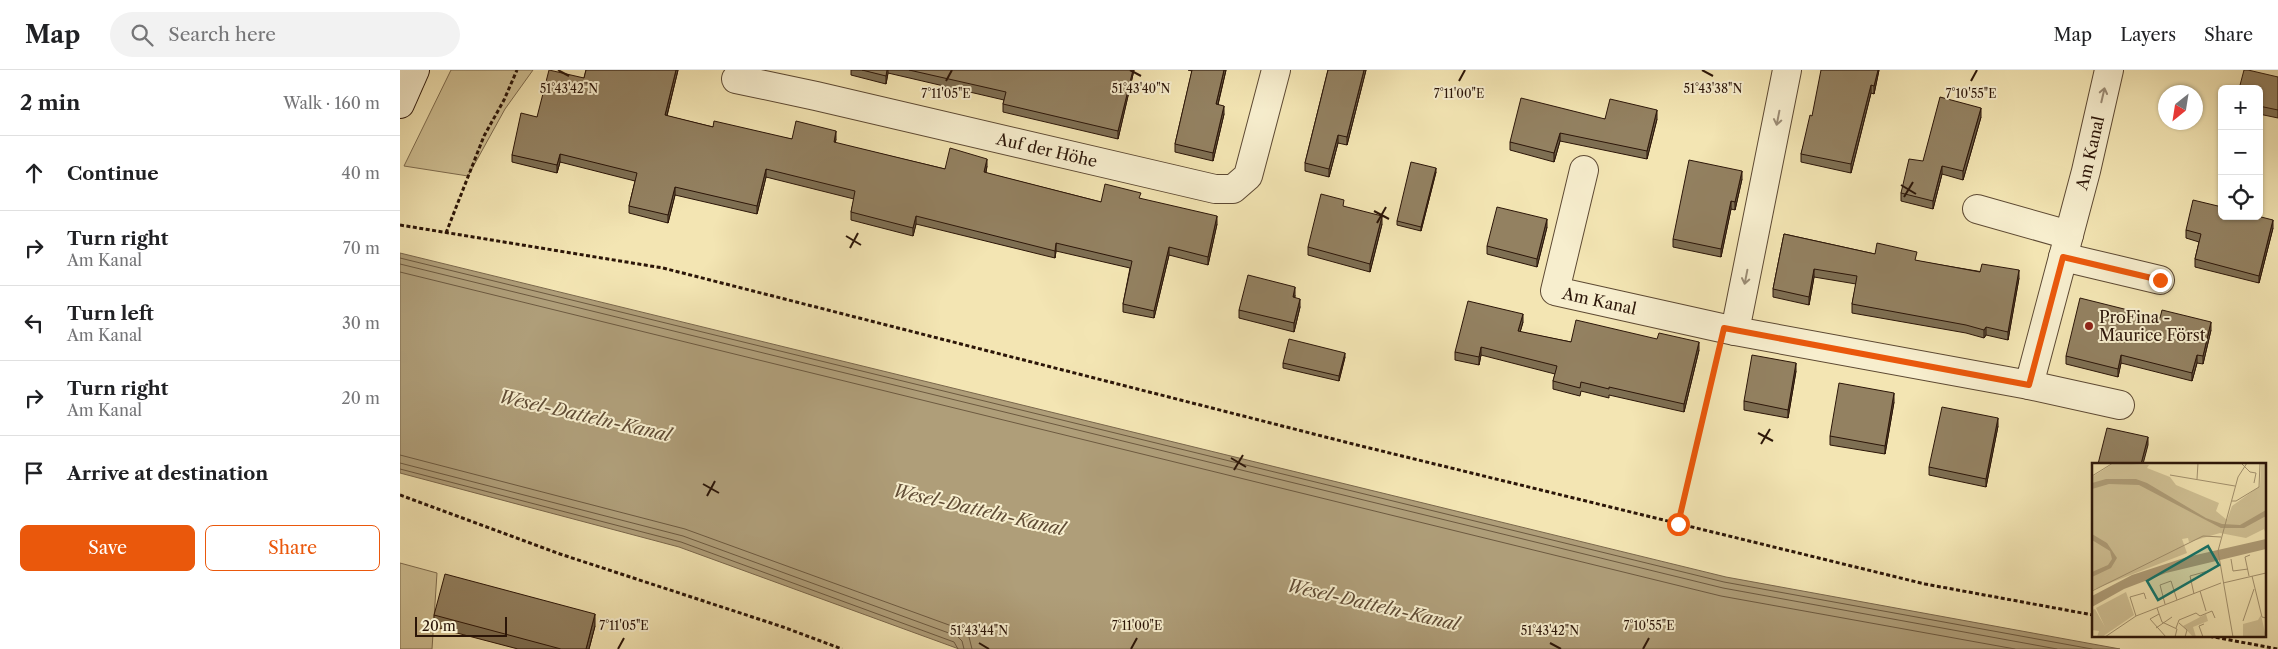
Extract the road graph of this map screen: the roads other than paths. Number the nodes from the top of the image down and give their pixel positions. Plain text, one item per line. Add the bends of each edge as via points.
1 (415, 70) edge
2 (1276, 70) edge
3 (1787, 70) edge
4 (2109, 70) edge
5 (736, 79) dead end
6 (400, 104) edge
7 (1584, 170) dead end
8 (1977, 209) dead end
9 (2066, 246) junction
10 (2160, 280) dead end
11 (1729, 330) junction
12 (2029, 385) junction
13 (2120, 405) dead end

1 - 6 street
2 - 5 street, Auf der Höhe via 1248,176 1233,189 1215,189
3 -> 11 street
9 -> 4 street, Am Kanal
7 - 11 street, Am Kanal via 1555,290
8 - 9 street
9 - 10 street
9 - 12 street, Am Kanal
11 - 12 street, Am Kanal
12 - 13 street, Am Kanal

